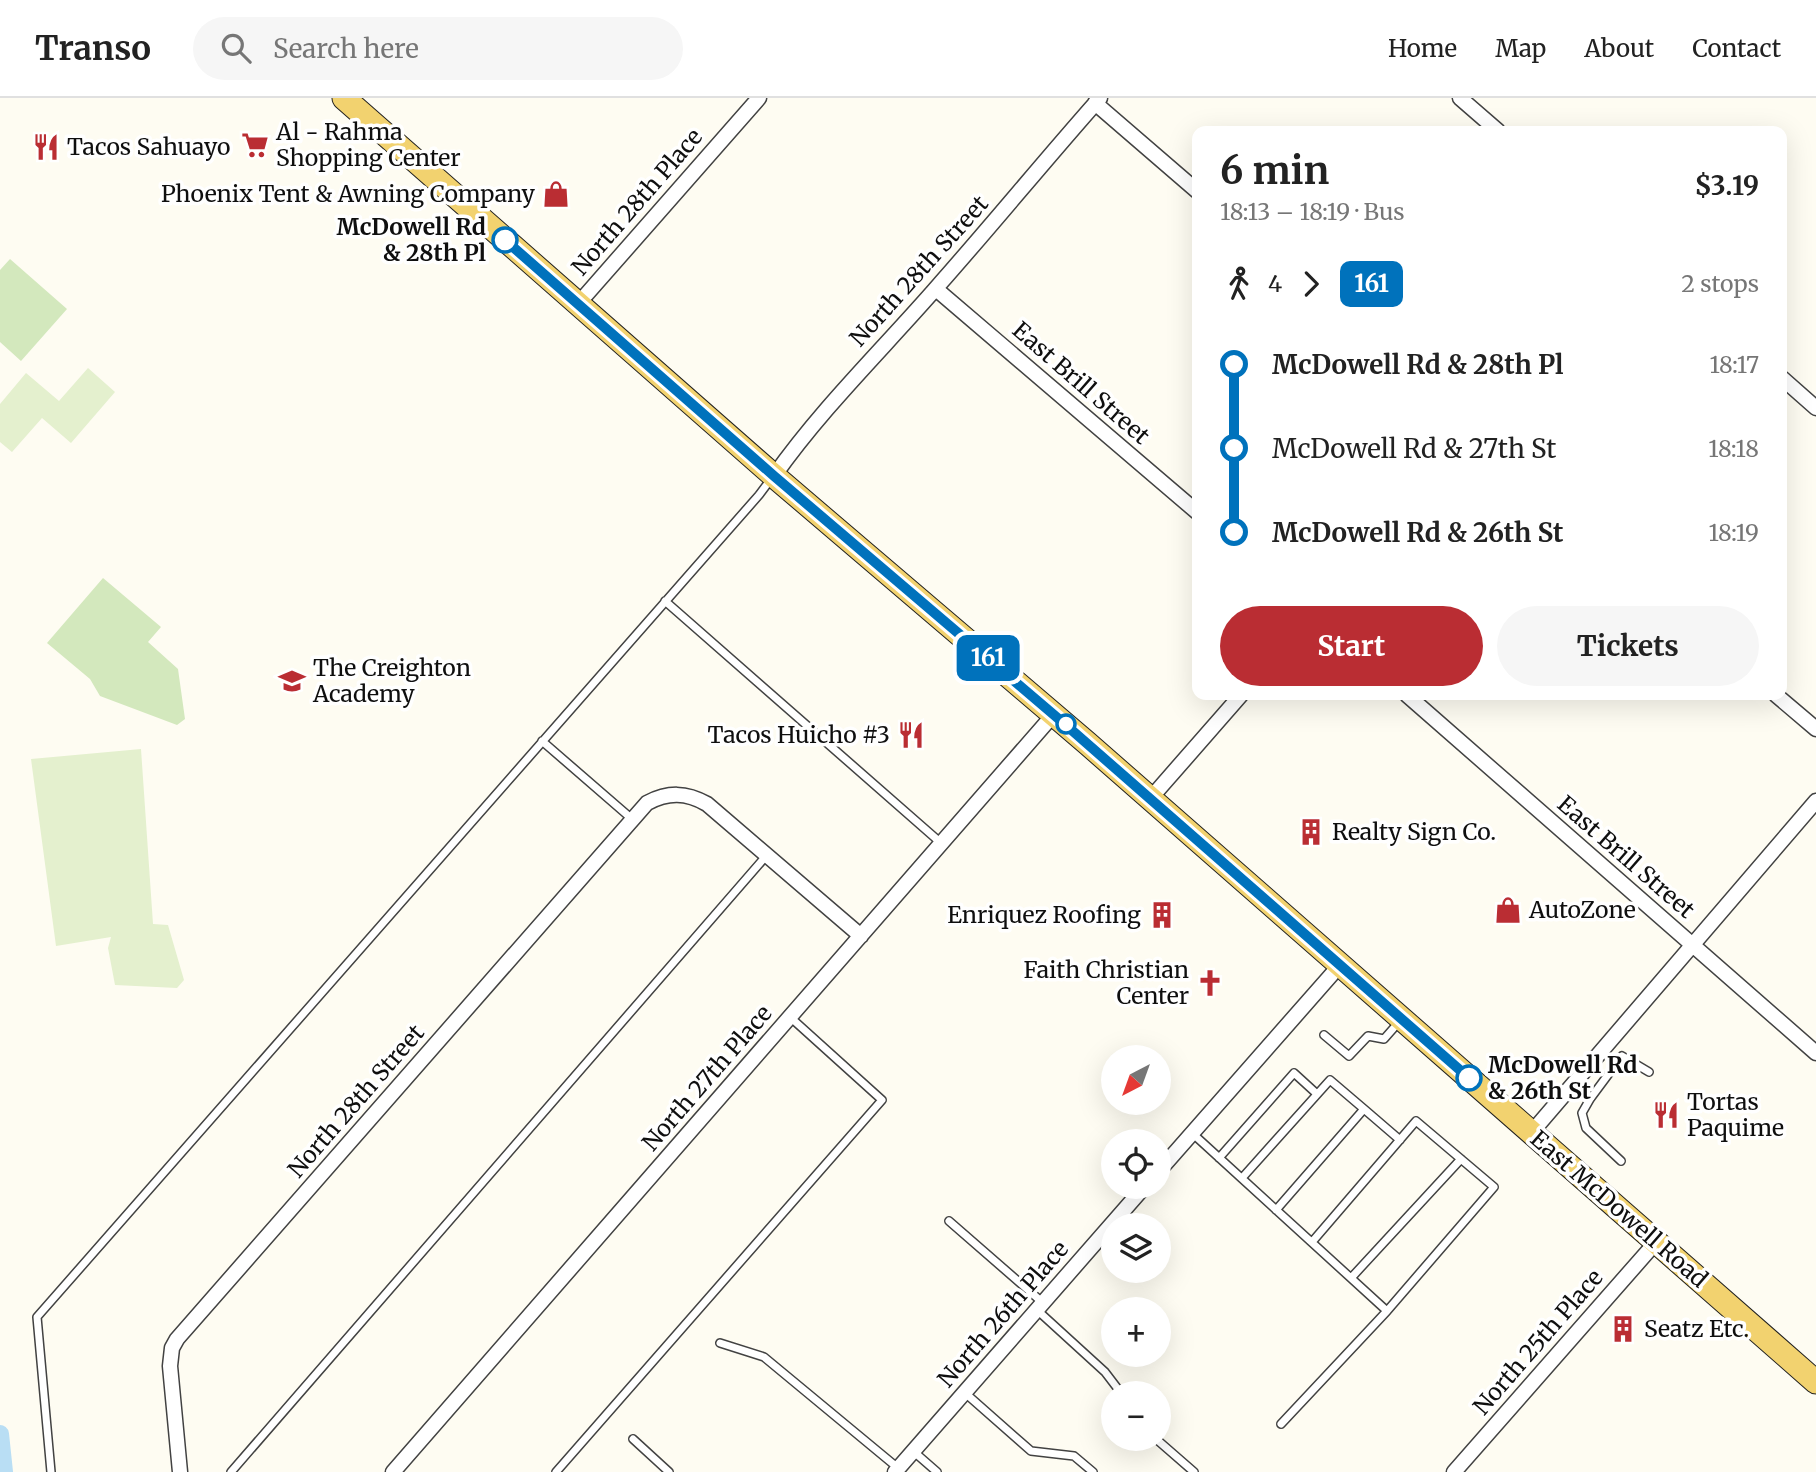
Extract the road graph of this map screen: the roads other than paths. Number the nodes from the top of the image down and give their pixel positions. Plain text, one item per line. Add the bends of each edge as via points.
1 (344, 98) edge
2 (759, 98) edge
3 (1460, 98) edge
4 (1098, 101) edge
5 (1492, 126) edge
6 (1192, 186) edge
7 (936, 289) junction
8 (578, 304) junction
9 (1787, 382) edge
10 (1816, 408) edge
11 (774, 476) junction
12 (1192, 508) edge
13 (665, 601) junction
14 (1237, 700) edge
15 (1413, 700) edge
16 (1782, 700) edge
17 (1054, 714) junction
18 (1816, 729) edge
19 (542, 741) junction
20 (1150, 799) junction
21 (1816, 801) edge
22 (632, 819) junction
23 (942, 843) junction
24 (767, 855) junction
25 (861, 936) junction
26 (1691, 944) junction
27 (1340, 965) junction
28 (790, 1017) junction
29 (1402, 1019) junction
30 (1324, 1035) dead end
31 (1607, 1043) junction
32 (1816, 1053) edge
33 (1622, 1056) junction
34 (1649, 1072) dead end
35 (1317, 1094) junction
36 (1364, 1109) junction
37 (1532, 1132) junction
38 (1192, 1133) junction
39 (1400, 1140) junction
40 (1171, 1157) edge
41 (1219, 1157) junction
42 (1461, 1159) junction
43 (1621, 1161) dead end
44 (1242, 1178) junction
45 (1134, 1199) edge
46 (1276, 1210) junction
47 (948, 1221) dead end
48 (1657, 1241) junction
49 (1312, 1242) junction
50 (1351, 1278) junction
51 (1040, 1306) junction
52 (1387, 1311) junction
53 (720, 1343) dead end
54 (1111, 1381) edge
55 (1816, 1382) edge
56 (964, 1392) junction
57 (1281, 1424) dead end
58 (633, 1439) dead end
59 (913, 1451) junction
60 (1170, 1451) edge
61 (897, 1470) edge
62 (51, 1472) edge
63 (180, 1472) edge
64 (231, 1472) edge
65 (393, 1472) edge
66 (555, 1472) edge
67 (669, 1472) edge
68 (937, 1472) edge
69 (1093, 1472) edge
70 (1194, 1472) edge
71 (1454, 1472) edge

1 - 8 main road, East McDowell Road
2 - 8 street, North 28th Place
3 - 5 street
4 - 6 street
4 - 7 street, North 28th Street
7 - 11 street, North 28th Street via 862,369
7 - 12 street, East Brill Street
8 - 11 main road, East McDowell Road
9 - 10 street
11 - 13 lane
11 - 17 main road, East McDowell Road
13 - 19 lane
13 - 23 lane
14 - 20 street
15 - 26 street, East Brill Street
16 - 18 street
17 - 20 main road, East McDowell Road
17 - 23 street, North 27th Place
19 - 22 lane
19 - 62 lane via 37,1317
20 - 27 main road, East McDowell Road
21 - 26 street
22 - 24 street, North 28th Street via 661,795 680,794 700,800
22 - 63 street, North 28th Street via 177,1339 170,1366
23 - 25 street, North 27th Place
24 - 25 street
24 - 64 lane
25 - 28 street, North 27th Place
26 - 31 street
26 - 32 street, East Brill Street
27 - 29 main road, East McDowell Road
27 - 38 street
28 - 65 street, North 27th Place
28 - 66 lane via 883,1100
29 - 30 lane via 1384,1040 1368,1036 1349,1056
29 - 37 main road, East McDowell Road
31 - 33 lane
31 - 37 street
33 - 34 lane
33 - 43 lane via 1582,1113 1586,1128
35 - 36 lane via 1330,1080
35 - 41 lane via 1294,1073
35 - 44 lane
36 - 39 lane
36 - 46 lane
37 - 48 main road, East McDowell Road
38 - 40 street
38 - 41 lane
39 - 42 lane via 1416,1121
39 - 49 lane
41 - 44 lane
42 - 50 lane
42 - 52 lane via 1494,1187
44 - 46 lane
45 - 51 street, North 26th Place
46 - 49 lane
47 - 51 lane
48 - 55 main road, East McDowell Road
48 - 71 street, North 25th Place
49 - 50 lane
50 - 52 lane
51 - 54 lane
51 - 56 street, North 26th Place
52 - 57 lane
53 - 61 lane via 764,1357
56 - 59 street, North 26th Place
56 - 69 lane via 1031,1451 1074,1456
58 - 67 lane
59 - 61 street, North 26th Place
59 - 68 lane
60 - 70 lane

